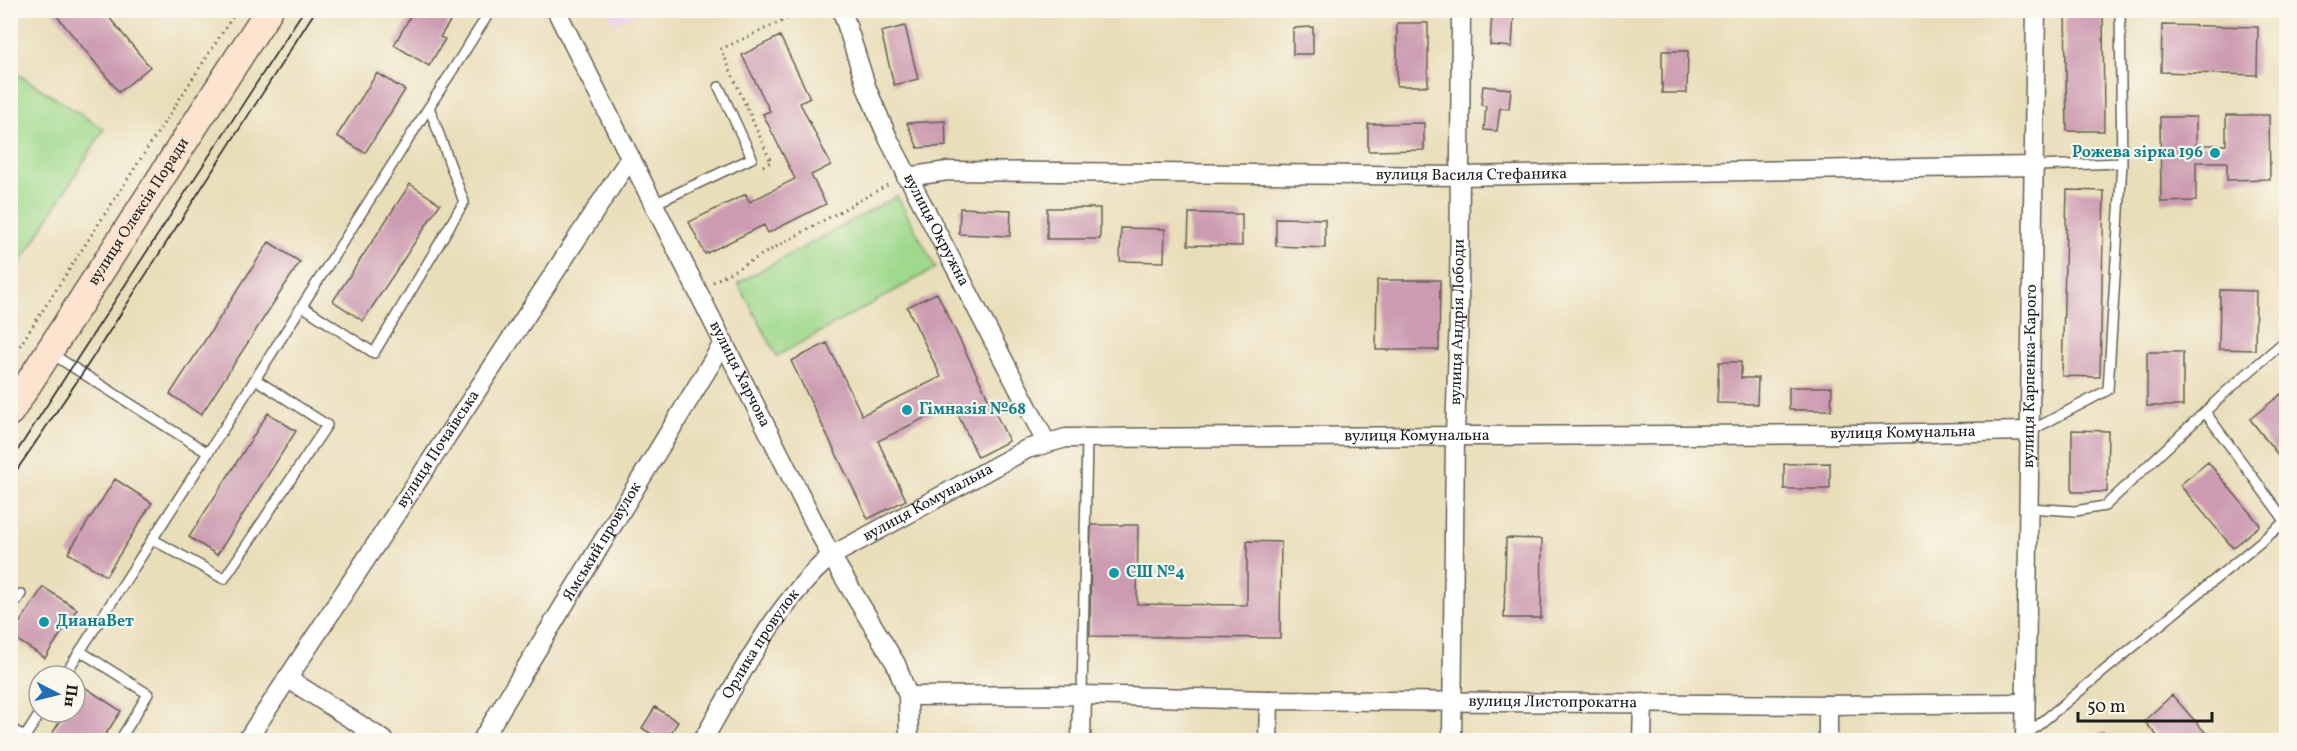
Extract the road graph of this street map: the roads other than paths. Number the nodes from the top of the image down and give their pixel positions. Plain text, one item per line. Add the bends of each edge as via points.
1 (269, 10) edge
2 (490, 10) edge
3 (556, 10) edge
4 (842, 10) edge
5 (1461, 10) edge
6 (2036, 10) edge
7 (2120, 10) edge
8 (719, 87) dead end
9 (429, 106) junction
10 (630, 159) junction
11 (2122, 163) junction
12 (2035, 166) junction
13 (1459, 176) junction
14 (906, 177) junction
15 (654, 204) junction
16 (302, 306) junction
17 (724, 342) junction
18 (2286, 342) edge
19 (49, 352) junction
20 (255, 379) junction
21 (10, 412) edge
22 (2205, 412) junction
23 (2030, 431) junction
24 (1455, 435) junction
25 (1088, 438) junction
26 (1046, 442) junction
27 (208, 453) junction
28 (2029, 508) junction
29 (2286, 521) edge
30 (152, 539) junction
31 (831, 556) junction
32 (21, 594) dead end
33 (10, 610) edge
34 (80, 651) junction
35 (72, 664) edge
36 (287, 678) junction
37 (908, 696) junction
38 (1082, 696) junction
39 (1269, 700) junction
40 (1453, 701) junction
41 (1642, 703) junction
42 (2025, 703) junction
43 (1828, 705) junction
44 (33, 724) edge
45 (10, 728) edge
46 (2025, 738) edge
47 (24, 739) edge
48 (120, 741) edge
49 (247, 741) edge
50 (384, 741) edge
51 (482, 741) edge
52 (703, 741) edge
53 (909, 741) edge
54 (1081, 741) edge
55 (1268, 741) edge
56 (1452, 741) edge
57 (1642, 741) edge
58 (1828, 741) edge

1 - 19 main road, вулиця Олексія Поради
2 - 9 lane
3 - 10 street, вулиця Харчова
4 - 14 street, вулиця Окружна via 867,90
5 - 13 street, вулиця Андрія Лободи
6 - 12 street, вулиця Карпенка-Карого
7 - 11 lane
8 - 15 lane via 752,158
9 - 16 lane
9 - 16 lane via 464,202 374,353
10 - 15 street, вулиця Харчова
10 - 36 street, вулиця Почаївська
11 - 12 lane
11 - 23 lane via 2108,390
12 - 13 street, вулиця Василя Стефаника
12 - 23 street, вулиця Карпенка-Карого
13 - 14 street, вулиця Василя Стефаника via 948,171
13 - 24 street, вулиця Андрія Лободи via 1460,315
14 - 26 street, вулиця Окружна
15 - 17 street, вулиця Харчова
16 - 20 lane
17 - 31 street, вулиця Харчова
17 - 51 street, Ямський провулок
18 - 22 lane
19 - 21 main road, вулиця Олексія Поради
19 - 27 lane
20 - 27 lane
20 - 30 lane via 327,425 224,579
22 - 28 lane via 2105,506 2075,511
22 - 29 lane
23 - 24 street, вулиця Комунальна
23 - 28 street, вулиця Карпенка-Карого
24 - 25 street, вулиця Комунальна
24 - 40 street, вулиця Андрія Лободи
25 - 26 street, вулиця Комунальна
25 - 38 lane
26 - 31 street, вулиця Комунальна
27 - 30 lane
28 - 42 street, вулиця Карпенка-Карого
29 - 46 lane
30 - 34 lane
31 - 37 street, вулиця Харчова via 896,664
31 - 52 street, Орлика провулок via 799,587
32 - 33 lane
34 - 35 lane
34 - 48 lane via 148,694
36 - 49 street, вулиця Почаївська
36 - 50 street
37 - 38 street, вулиця Листопрокатна
37 - 53 street, вулиця Харчова
38 - 39 street, вулиця Листопрокатна
38 - 54 street
39 - 40 street, вулиця Листопрокатна
39 - 55 street
40 - 41 street, вулиця Листопрокатна
40 - 56 street, вулиця Андрія Лободи
41 - 43 street, вулиця Листопрокатна
41 - 57 street
42 - 43 street, вулиця Листопрокатна
42 - 46 street, вулиця Карпенка-Карого
43 - 58 street
44 - 47 lane
45 - 47 lane

